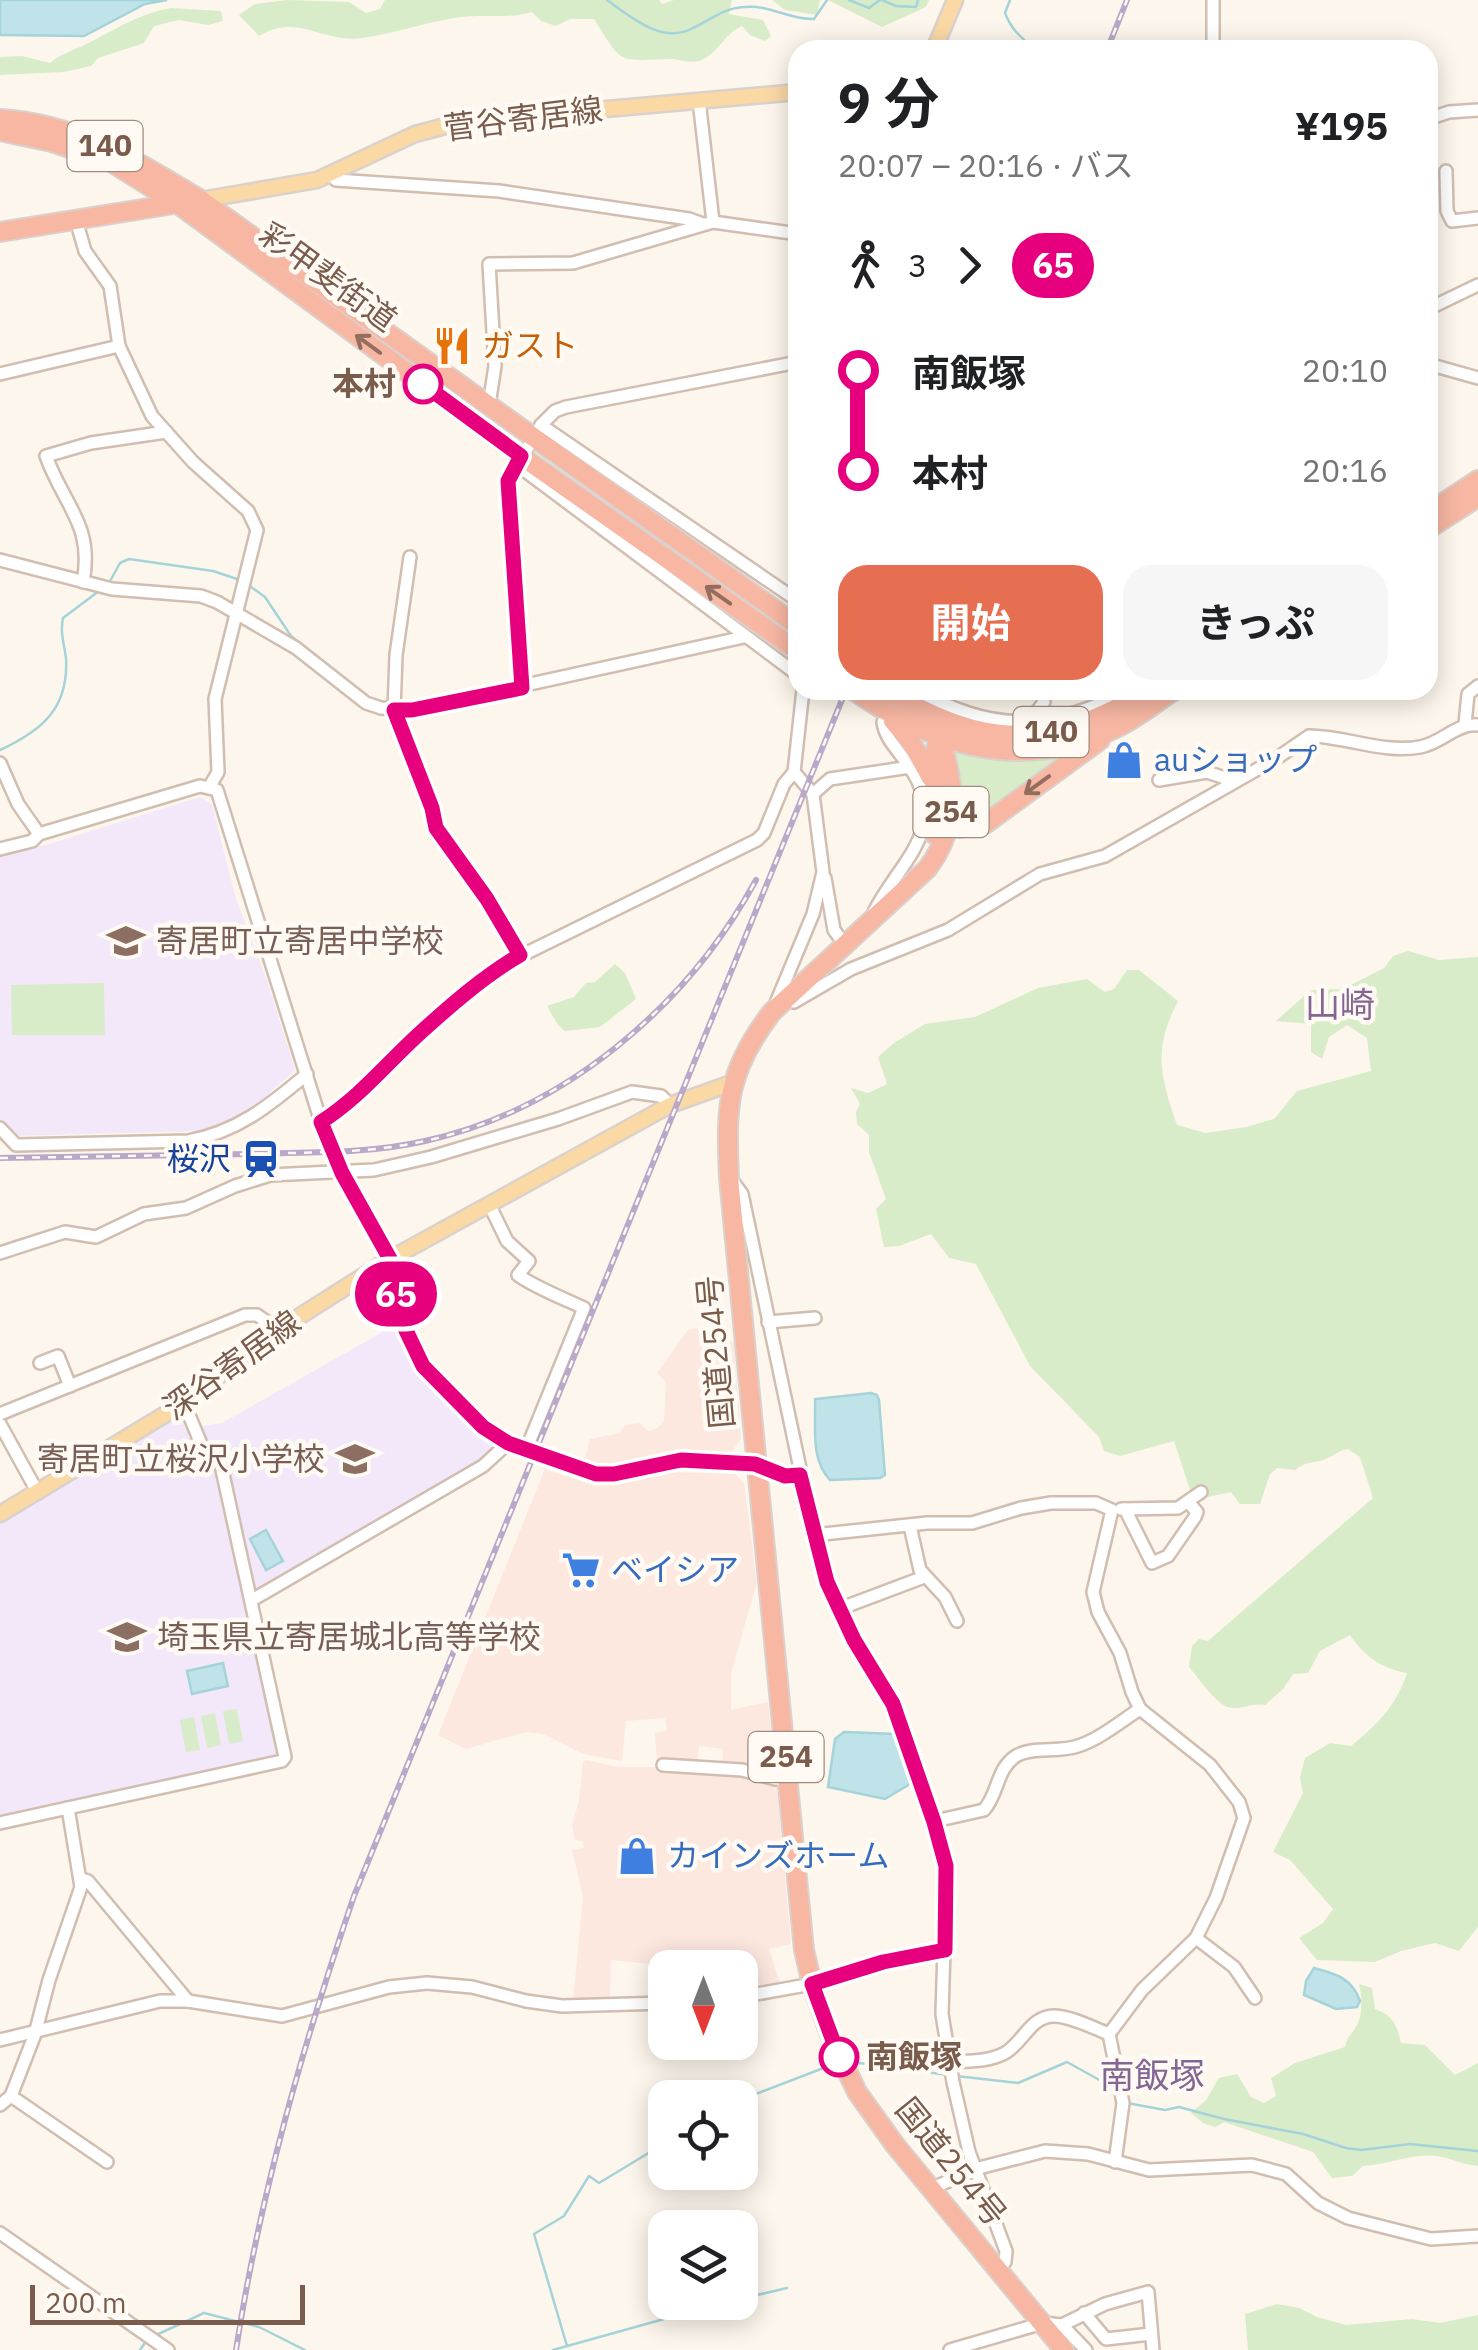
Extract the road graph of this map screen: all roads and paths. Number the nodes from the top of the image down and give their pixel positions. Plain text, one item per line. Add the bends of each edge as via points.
1 (942, 0) edge
2 (955, 0) edge
3 (1214, 0) edge
4 (946, 21) junction
5 (938, 40) edge
6 (1212, 40) edge
7 (788, 93) edge
8 (699, 100) junction
9 (1478, 110) edge
10 (1438, 116) edge
11 (0, 119) edge
12 (0, 131) edge
13 (54, 134) junction
14 (1446, 172) dead end
15 (330, 174) junction
16 (200, 200) junction
17 (178, 204) junction
18 (1478, 218) edge
19 (76, 220) junction
20 (708, 223) junction
21 (0, 232) edge
22 (788, 233) edge
23 (293, 279) junction
24 (1478, 285) edge
25 (1438, 305) edge
26 (119, 346) junction
27 (788, 364) edge
28 (1438, 367) edge
29 (0, 374) edge
30 (1478, 378) edge
31 (489, 404) junction
32 (537, 431) junction
33 (166, 432) junction
34 (518, 460) junction
35 (1478, 480) edge
36 (1478, 497) edge
37 (1438, 503) edge
38 (1438, 523) edge
39 (410, 558) dead end
40 (0, 560) edge
41 (83, 582) junction
42 (788, 595) edge
43 (238, 612) junction
44 (788, 619) edge
45 (744, 637) junction
46 (788, 644) edge
47 (788, 668) edge
48 (1478, 686) edge
49 (522, 688) junction
50 (802, 700) edge
51 (864, 700) edge
52 (910, 700) edge
53 (928, 700) edge
54 (1044, 700) edge
55 (1134, 700) edge
56 (1159, 700) edge
57 (394, 710) junction
58 (1091, 715) junction
59 (882, 716) junction
60 (1029, 722) junction
61 (1471, 724) edge
62 (1116, 728) junction
63 (942, 730) junction
64 (0, 763) edge
65 (910, 767) junction
66 (794, 772) junction
67 (1160, 780) dead end
68 (1234, 781) junction
69 (934, 782) junction
70 (210, 786) junction
71 (814, 794) junction
72 (943, 825) junction
73 (39, 834) junction
74 (0, 849) edge
75 (823, 872) junction
76 (869, 922) junction
77 (845, 945) junction
78 (520, 955) junction
79 (788, 997) junction
80 (772, 1012) junction
81 (307, 1074) junction
82 (732, 1083) junction
83 (670, 1105) junction
84 (321, 1122) junction
85 (0, 1128) edge
86 (342, 1173) junction
87 (729, 1178) junction
88 (488, 1204) junction
89 (0, 1253) edge
90 (390, 1259) junction
91 (815, 1318) dead end
92 (768, 1322) junction
93 (278, 1330) junction
94 (40, 1363) dead end
95 (70, 1386) junction
96 (184, 1403) junction
97 (0, 1414) edge
98 (0, 1424) edge
99 (508, 1443) junction
100 (531, 1452) junction
101 (755, 1464) junction
102 (800, 1475) junction
103 (38, 1492) junction
104 (1201, 1492) dead end
105 (1188, 1503) junction
106 (1119, 1510) junction
107 (0, 1514) edge
108 (910, 1526) junction
109 (814, 1536) junction
110 (924, 1577) junction
111 (252, 1600) junction
112 (840, 1609) junction
113 (957, 1621) dead end
114 (1140, 1708) junction
115 (663, 1765) dead end
116 (788, 1778) junction
117 (68, 1808) junction
118 (0, 1822) edge
119 (934, 1822) junction
120 (82, 1879) junction
121 (1196, 1938) junction
122 (945, 1950) junction
123 (812, 1984) junction
124 (758, 1994) edge
125 (1255, 1998) dead end
126 (188, 2001) junction
127 (648, 2003) edge
128 (35, 2034) junction
129 (1109, 2034) junction
130 (0, 2040) edge
131 (950, 2062) junction
132 (5, 2100) edge
133 (107, 2162) dead end
134 (1115, 2162) junction
135 (975, 2169) junction
136 (934, 2188) junction
137 (0, 2233) edge
138 (1478, 2236) edge
139 (999, 2268) junction
140 (1084, 2313) junction
141 (1052, 2324) junction
142 (1151, 2334) junction
143 (168, 2350) edge
144 (950, 2350) edge
145 (1064, 2350) edge
146 (1086, 2350) edge
147 (1153, 2350) edge

1 - 4 street
2 - 4 main road
3 - 6 street
4 - 5 main road
7 - 8 main road, 菅谷寄居線
8 - 15 main road, 菅谷寄居線 via 461,122 415,134
8 - 20 street
9 - 10 street
11 - 13 highway, 彩甲斐街道 / 140
12 - 13 highway, 彩甲斐街道 / 140
13 - 16 highway, 彩甲斐街道 / 140 via 128,156
13 - 17 highway, 彩甲斐街道 / 140
14 - 18 street via 1452,221
15 - 16 main road, 菅谷寄居線
15 - 20 street via 336,180 499,192
16 - 17 highway, 140
16 - 23 highway, 彩甲斐街道 / 140
17 - 19 highway, 140
17 - 23 highway, 彩甲斐街道 / 140
19 - 21 highway, 140
19 - 26 street via 85,251 113,296
20 - 22 street
20 - 31 street via 573,263 490,264 495,366
23 - 31 highway, 彩甲斐街道 / 140
34 -> 23 highway, 彩甲斐街道 / 140
24 - 25 street
26 - 29 street
26 - 33 street
27 - 32 street via 566,408
28 - 30 street
31 - 32 highway, 彩甲斐街道 / 140
32 - 34 street
32 - 42 street
32 - 44 highway, 彩甲斐街道 / 140
33 - 41 street via 46,456 86,541
33 - 43 street via 254,521
34 - 45 street
46 -> 34 highway, 彩甲斐街道 / 140
34 - 49 street via 508,481
35 - 37 highway
36 - 38 highway
39 - 57 street
40 - 41 street
41 - 43 street via 201,596
43 - 57 street via 366,702
43 - 70 street via 215,698 218,772
45 - 47 street
45 - 49 street
48 - 61 street via 1468,694
49 - 57 street
50 - 66 street
51 - 59 highway, 140
52 - 63 highway, 140
53 - 60 street
54 - 60 street
55 - 58 highway, 140
56 - 62 highway, 140
57 - 78 street via 436,828
58 - 60 street
58 - 63 highway, 140 via 1069,728 1006,736
59 - 63 highway, 140
59 - 65 street via 890,741
59 - 69 highway via 911,742
61 - 68 street via 1420,747 1309,736
62 - 63 highway, 140 via 1058,747 1022,750 967,746
62 -> 72 highway via 984,824
63 - 69 highway, 254
63 - 72 highway, 国道254号 / 254 via 952,776
64 - 73 street
65 - 71 street via 830,779
65 - 76 street via 926,806 923,829
66 - 71 street
66 - 78 street via 764,833 750,845
67 - 68 street via 1206,772
68 - 79 street via 1105,856 1040,874 948,930 841,974 794,1002
69 - 72 highway, 254
70 - 73 street
70 - 81 street via 221,798
71 - 75 street
72 - 76 highway, 国道254号 / 254 via 933,861
73 - 74 street
75 - 77 street via 834,930
75 - 80 street
76 - 77 highway, 国道254号 / 254
77 - 79 highway, 国道254号 / 254
78 - 84 street
79 - 80 highway, 国道254号 / 254
80 - 82 highway, 国道254号 / 254
81 - 84 street
81 - 85 street via 240,1126 200,1138 16,1145
82 - 83 main road, 深谷寄居線
82 - 87 highway, 国道254号 / 254
83 - 86 street via 661,1096 632,1092 478,1144
83 - 88 main road, 深谷寄居線
84 - 86 street
86 - 89 street via 270,1175 96,1236 65,1232
86 - 90 street
87 - 92 street via 742,1194
87 - 101 highway, 国道254号 / 254
88 - 90 main road, 深谷寄居線
88 - 100 street via 508,1241 530,1261 518,1275 584,1308
90 - 93 main road, 深谷寄居線
90 - 99 street via 402,1322 423,1366
91 - 92 street
92 - 102 street
93 - 95 street via 246,1315
93 - 96 main road, 深谷寄居線
94 - 95 street via 58,1356
95 - 97 street
96 - 103 main road, 深谷寄居線
96 - 111 street via 204,1451 220,1456
98 - 103 street
99 - 100 street
99 - 111 street via 484,1466
100 - 101 street via 596,1474 681,1460
101 - 102 street
101 - 116 highway, 国道254号 / 254
102 - 109 street
103 - 107 main road, 深谷寄居線
104 - 105 street
105 - 106 street
105 - 106 street via 1195,1517 1168,1556 1152,1563
106 - 108 street via 1052,1503 972,1523
106 - 114 street via 1093,1592
108 - 109 street
108 - 110 street
109 - 112 street
110 - 112 street
110 - 113 street
111 - 117 street via 282,1761
112 - 119 street via 893,1704
114 - 119 street via 1080,1746 1015,1756 984,1810
114 - 121 street via 1210,1765 1244,1818
115 - 116 street
116 - 123 highway, 国道254号 / 254
117 - 118 street
117 - 120 street
119 - 122 street via 946,1866
120 - 126 street
120 - 128 street
121 - 125 street via 1234,1967
121 - 129 street via 1142,1990
122 - 123 street
122 - 131 street via 942,2014
123 - 124 street
123 - 136 highway, 国道254号 / 254 via 857,2092
126 - 127 street via 282,2016 389,1987 442,1983 562,2006
126 - 128 street via 160,2001
128 - 130 street
128 - 132 street
129 - 131 street via 1046,2018 1004,2054
129 - 134 street via 1123,2103
131 - 135 street
132 - 133 street
134 - 135 street via 1045,2151
134 - 138 street via 1149,2170 1272,2169 1348,2218 1432,2240
135 - 136 street
135 - 139 street via 1006,2251
136 - 139 highway, 国道254号 / 254
137 - 143 street
139 - 141 highway, 国道254号 / 254
140 - 141 street
140 - 142 street via 1106,2339
140 - 142 street via 1148,2292
141 - 144 street
141 - 145 highway, 国道254号 / 254
141 - 146 street
142 - 147 street

